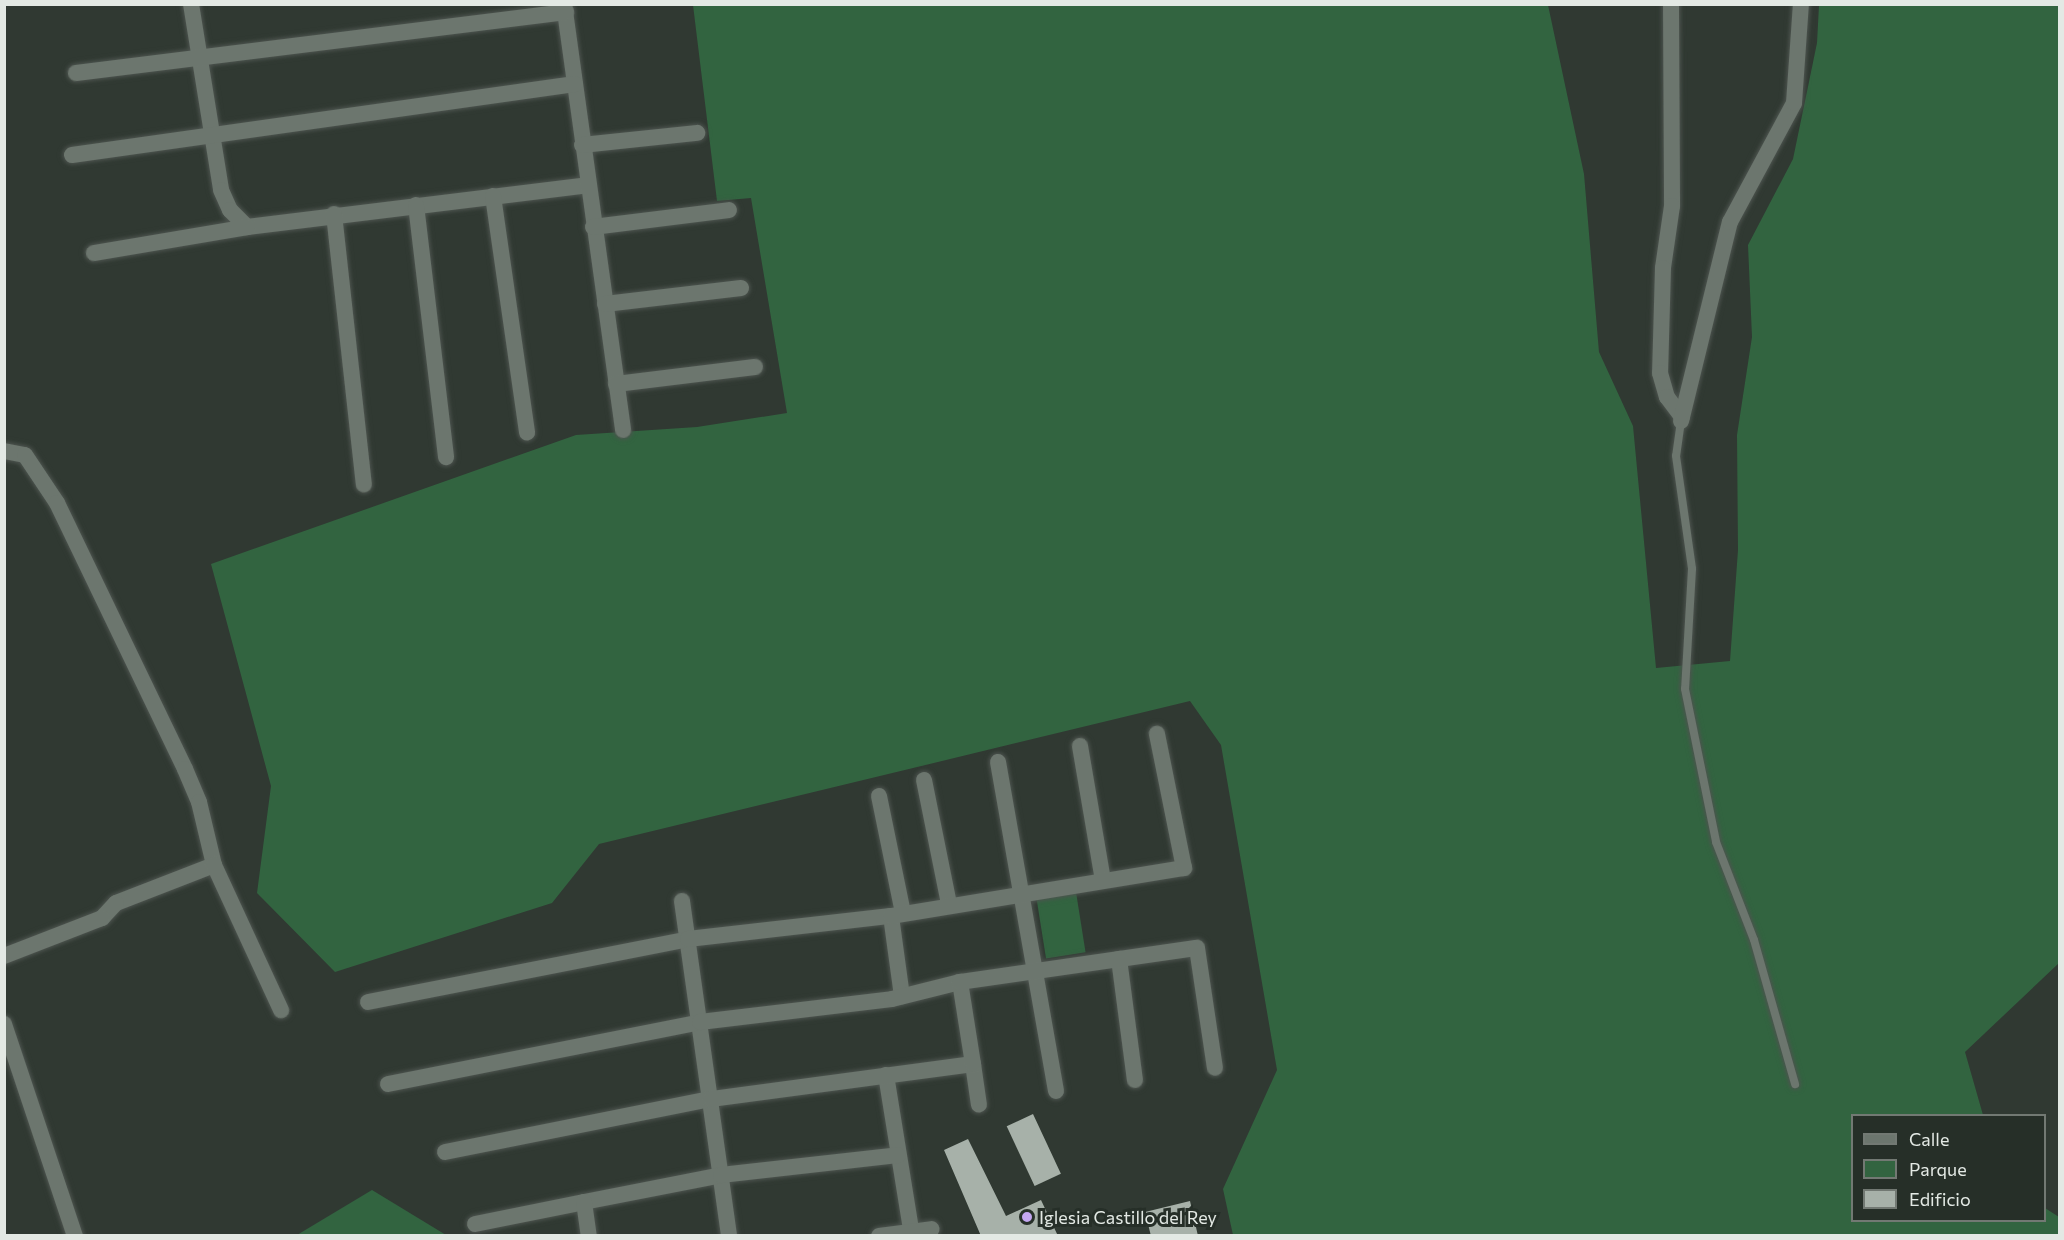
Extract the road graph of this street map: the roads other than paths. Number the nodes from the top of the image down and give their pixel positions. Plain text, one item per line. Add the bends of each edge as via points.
1 (191, 4) edge
2 (1671, 4) edge
3 (1801, 4) edge
4 (565, 8) edge
5 (198, 56) junction
6 (76, 74) dead end
7 (575, 84) junction
8 (697, 133) dead end
9 (209, 135) junction
10 (582, 145) junction
11 (72, 155) dead end
12 (587, 185) junction
13 (494, 196) junction
14 (416, 205) junction
15 (729, 210) dead end
16 (334, 214) junction
17 (593, 226) junction
18 (247, 227) junction
19 (94, 253) dead end
20 (741, 288) dead end
21 (605, 304) junction
22 (755, 367) dead end
23 (616, 384) junction
24 (1681, 419) junction
25 (623, 430) dead end
26 (526, 432) dead end
27 (4, 451) edge
28 (446, 457) dead end
29 (364, 484) dead end
30 (1158, 734) dead end
31 (1080, 746) dead end
32 (998, 762) dead end
33 (924, 780) dead end
34 (879, 796) dead end
35 (214, 865) junction
36 (1103, 880) junction
37 (1023, 892) junction
38 (682, 901) dead end
39 (949, 904) junction
40 (897, 914) junction
41 (688, 939) junction
42 (4, 956) edge
43 (1119, 959) junction
44 (1038, 971) junction
45 (960, 982) junction
46 (897, 997) junction
47 (368, 1002) dead end
48 (281, 1010) dead end
49 (700, 1022) junction
50 (4, 1023) edge
51 (973, 1064) junction
52 (1215, 1068) dead end
53 (886, 1075) junction
54 (1135, 1080) dead end
55 (388, 1084) dead end
56 (1795, 1084) dead end
57 (1056, 1091) dead end
58 (711, 1099) junction
59 (979, 1105) dead end
60 (445, 1152) dead end
61 (898, 1155) junction
62 (721, 1175) junction
63 (584, 1202) junction
64 (475, 1224) dead end
65 (932, 1229) dead end
66 (912, 1233) edge
67 (75, 1236) edge
68 (589, 1236) edge
69 (729, 1236) edge
70 (879, 1236) edge

1 - 5 street
2 - 24 street via 1672,206 1663,268 1660,373 1667,396
3 - 24 street via 1794,103 1775,145 1746,187 1730,222
4 - 5 street
4 - 7 street
5 - 6 street
5 - 9 street
7 - 9 street
7 - 10 street
8 - 10 street
9 - 11 street
9 - 18 street via 221,190 230,210
10 - 12 street
12 - 13 street
12 - 17 street
13 - 14 street
13 - 26 street
14 - 16 street
14 - 28 street
15 - 17 street
16 - 18 street
16 - 29 street
17 - 21 street
18 - 19 street
20 - 21 street
21 - 23 street
22 - 23 street
23 - 25 street
24 - 56 lane via 1676,456 1692,569 1685,689 1716,842 1754,940
27 - 35 street via 25,455 57,503 199,802
30 - 36 street via 1184,868
31 - 36 street
32 - 37 street
33 - 39 street
34 - 40 street
35 - 42 street via 116,903 102,918
35 - 48 street
36 - 37 street
37 - 39 street
37 - 44 street
38 - 41 street
39 - 40 street
40 - 41 street
40 - 46 street
41 - 47 street
41 - 49 street
43 - 44 street
43 - 52 street via 1197,948
43 - 54 street
44 - 45 street
44 - 57 street
45 - 46 street
45 - 51 street
46 - 49 street
49 - 55 street
49 - 58 street
50 - 67 street
51 - 53 street
51 - 59 street
53 - 58 street
53 - 61 street
58 - 60 street
58 - 62 street
61 - 62 street
61 - 66 street
62 - 63 street
62 - 69 street
63 - 64 street
63 - 68 street
65 - 66 street
66 - 70 street

